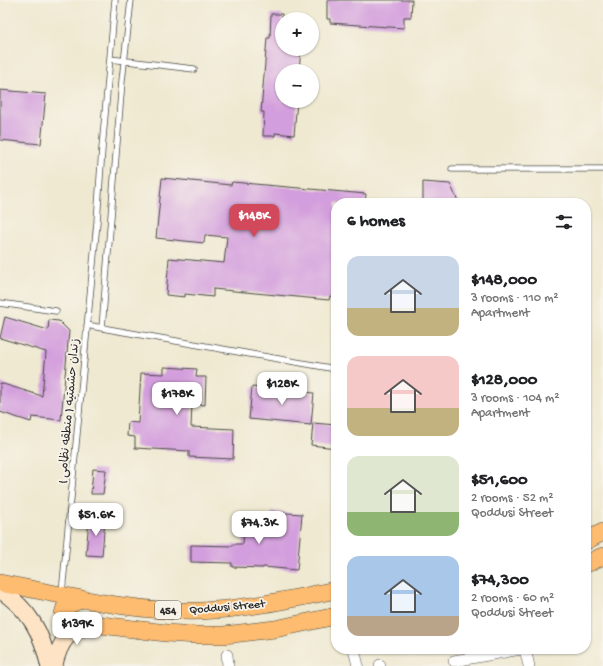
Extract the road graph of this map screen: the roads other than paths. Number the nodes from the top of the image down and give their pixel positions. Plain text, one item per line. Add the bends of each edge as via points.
1 (115, 0) edge
2 (131, 0) edge
3 (110, 59) junction
4 (124, 60) junction
5 (194, 69) dead end
6 (452, 169) dead end
7 (603, 169) edge
8 (0, 303) edge
9 (56, 311) dead end
10 (86, 325) junction
11 (102, 328) junction
12 (331, 368) edge
13 (603, 532) edge
14 (591, 538) edge
15 (603, 556) edge
16 (591, 562) edge
17 (0, 583) edge
18 (0, 590) edge
19 (331, 591) edge
20 (62, 595) junction
21 (82, 599) junction
22 (331, 617) edge
23 (100, 625) junction
24 (355, 654) edge
25 (493, 654) edge
26 (526, 654) edge
27 (454, 661) dead end
28 (49, 666) edge
29 (54, 666) edge
30 (358, 666) edge
31 (529, 666) edge

1 - 3 lane, زندان حشمتیه ( منطقه نظامی )
2 - 4 lane
3 - 4 lane
3 - 10 lane, زندان حشمتیه ( منطقه نظامی )
4 - 5 lane
4 - 11 lane
6 - 7 lane
8 - 9 lane
10 - 11 lane
10 - 20 lane, زندان حشمتیه ( منطقه نظامی )
11 - 12 lane
13 - 14 main road
15 - 16 main road
17 - 20 main road, Qoddusi Street / 454
18 - 28 main road via 16,601 34,624
19 - 21 main road, Qoddusi Street / 454 via 267,603 201,611 164,610
20 - 21 main road, Qoddusi Street / 454
21 - 23 main road via 65,606 66,618 69,621
22 - 23 main road, 454 via 275,629 224,635 166,633
23 - 29 main road, 454 via 80,628 68,635 60,645
24 - 30 street
25 - 27 street
26 - 31 street

